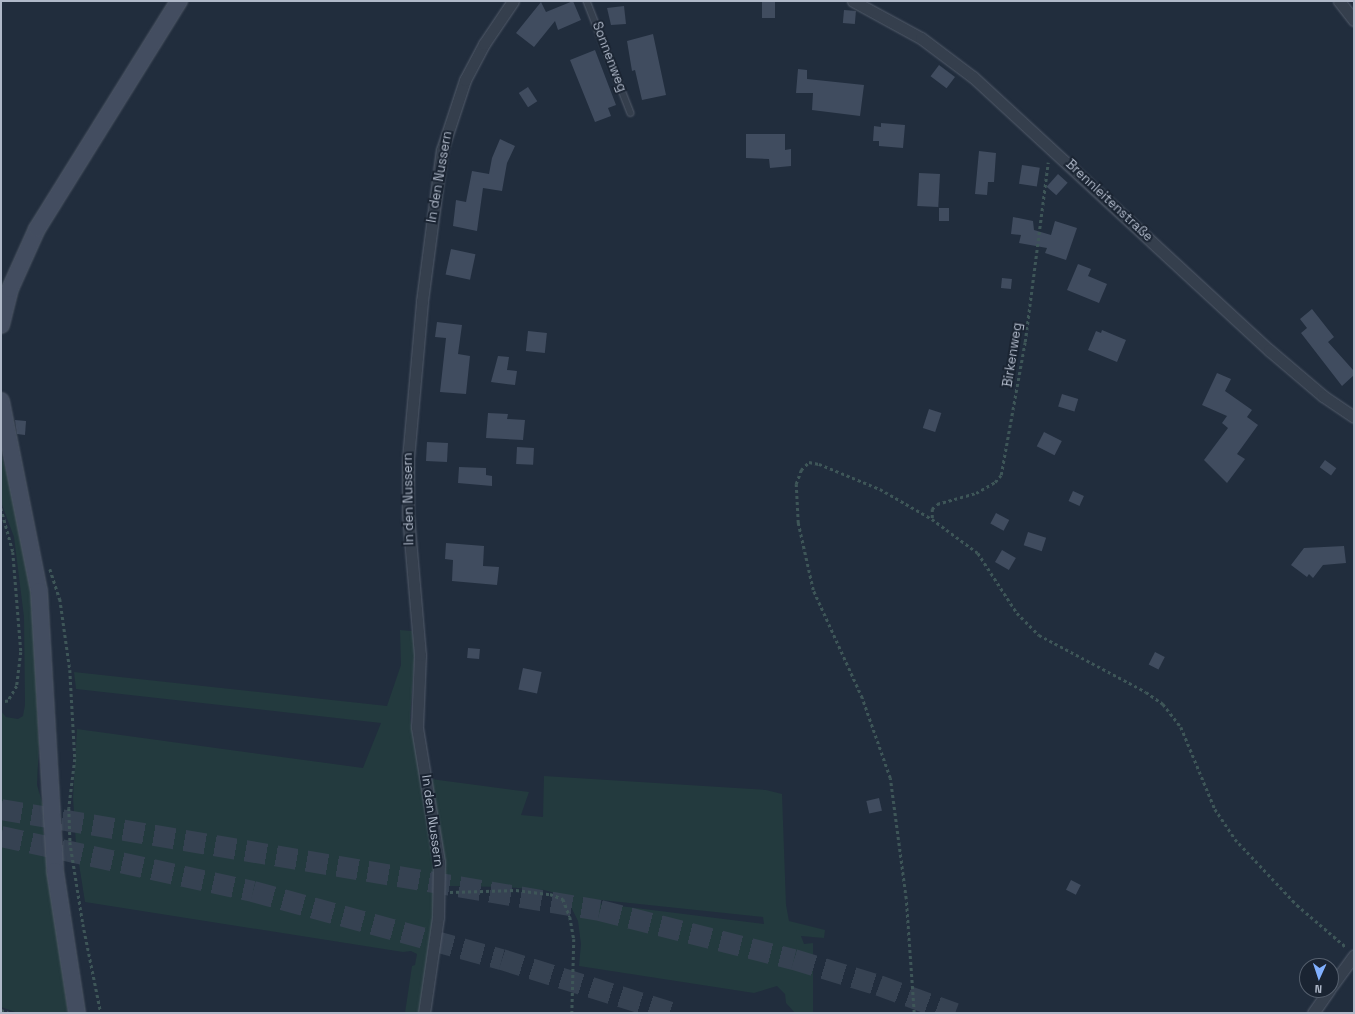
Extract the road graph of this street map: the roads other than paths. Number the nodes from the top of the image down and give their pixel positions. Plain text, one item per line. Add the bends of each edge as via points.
1 (178, 1) edge
2 (513, 1) edge
3 (588, 1) edge
4 (853, 1) edge
5 (1339, 1) edge
6 (1354, 20) edge
7 (631, 113) dead end
8 (1, 325) edge
9 (1, 401) edge
10 (1354, 417) edge
11 (1354, 955) edge
12 (1339, 976) edge
13 (1323, 998) edge
14 (77, 1013) edge
15 (424, 1013) edge
16 (1313, 1013) edge

1 - 8 street via 37,229 10,289
2 - 15 street, In den Nussern via 484,44 465,80 442,150 422,301 408,459 408,516 420,655 418,727 437,843 440,893
3 - 7 lane, Sonnenweg
4 - 10 street, Brennleitenstraße via 899,25 946,55 1053,149 1269,350 1323,396
5 - 6 street
9 - 14 street via 35,563 43,628 55,871
11 - 12 street
13 - 16 street

